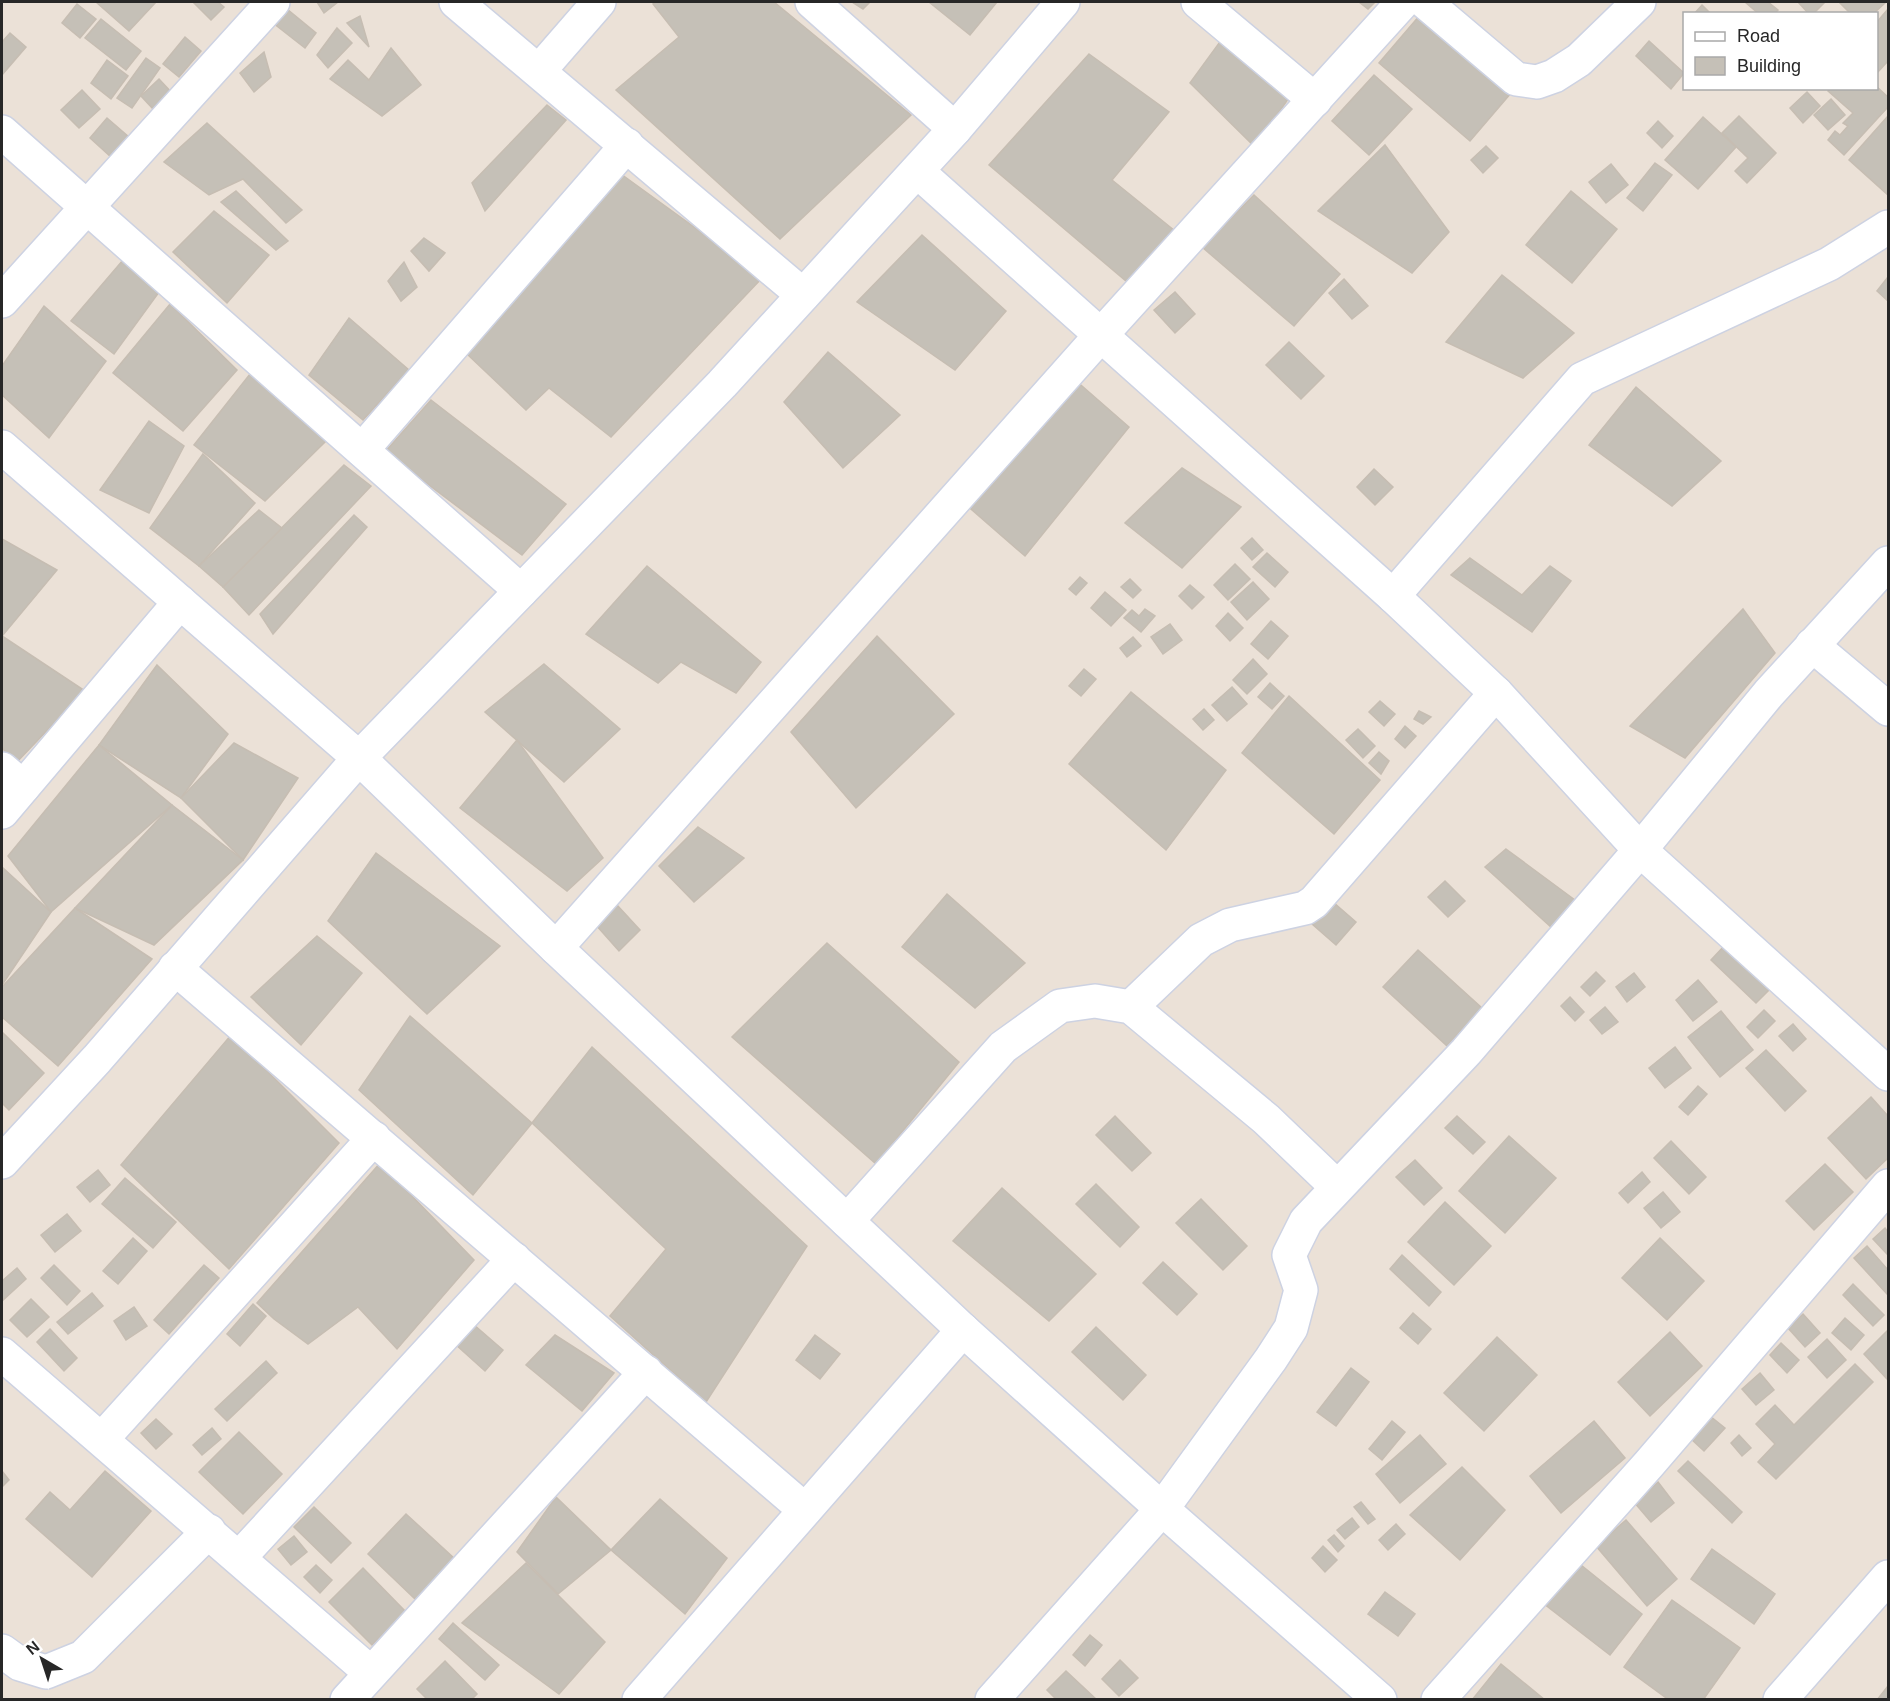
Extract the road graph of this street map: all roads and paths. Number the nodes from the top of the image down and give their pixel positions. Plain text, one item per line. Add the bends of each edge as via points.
1 (273, 2) edge
2 (456, 2) edge
3 (599, 2) edge
4 (812, 2) edge
5 (1063, 2) edge
6 (1198, 2) edge
7 (1403, 2) edge
8 (1425, 2) edge
9 (1630, 4) edge
10 (538, 71) junction
11 (1315, 100) junction
12 (955, 129) junction
13 (2, 132) edge
14 (627, 145) junction
15 (917, 171) junction
16 (86, 207) junction
17 (1888, 227) edge
18 (803, 295) junction
19 (2, 301) edge
20 (1101, 335) junction
21 (2, 447) edge
22 (362, 450) junction
23 (1888, 563) edge
24 (521, 591) junction
25 (1393, 596) junction
26 (180, 602) junction
27 (1812, 645) junction
28 (1496, 693) junction
29 (1888, 709) edge
30 (359, 758) junction
31 (12, 778) edge
32 (2, 812) edge
33 (1641, 850) junction
34 (556, 948) junction
35 (175, 968) junction
36 (1131, 1007) junction
37 (1888, 1074) edge
38 (374, 1138) junction
39 (2, 1162) edge
40 (1888, 1186) edge
41 (1337, 1187) junction
42 (847, 1221) junction
43 (514, 1259) junction
44 (963, 1330) junction
45 (2, 1354) edge
46 (646, 1372) junction
47 (102, 1439) junction
48 (1162, 1509) junction
49 (805, 1510) junction
50 (209, 1531) junction
51 (239, 1558) junction
52 (1888, 1577) edge
53 (2, 1651) edge
54 (371, 1673) junction
55 (1008, 1694) edge
56 (347, 1700) edge
57 (639, 1700) edge
58 (1380, 1700) edge
59 (1438, 1700) edge
60 (1780, 1700) edge

1 - 16 street
2 - 10 street
3 - 10 street
4 - 12 street
5 - 12 street
6 - 11 street
7 - 11 street
8 - 9 street via 1516,79 1537,82 1579,60
10 - 14 street
11 - 20 street
12 - 15 street
13 - 16 street
14 - 18 street
14 - 22 street
15 - 18 street
15 - 20 street
16 - 19 street
16 - 22 street
17 - 25 street via 1820,268 1582,379
18 - 24 street
20 - 25 street
20 - 34 street
21 - 26 street
22 - 24 street
23 - 27 street
24 - 30 street
25 - 28 street
26 - 30 street
26 - 31 street
27 - 29 street
27 - 33 street
28 - 33 street
28 - 36 street via 1314,902 1305,908 1230,925 1201,940
30 - 34 street
30 - 35 street
31 - 32 street
33 - 37 street
33 - 41 street via 1466,1052
34 - 42 street
35 - 38 street
35 - 39 street
36 - 41 street via 1266,1119
36 - 42 street via 1095,1001 1060,1006 1003,1047
38 - 43 street
38 - 47 street
40 - 59 street
41 - 48 street via 1306,1221 1289,1255 1301,1290 1291,1328
42 - 44 street
43 - 46 street
43 - 51 street
44 - 48 street
44 - 49 street
45 - 47 street
46 - 49 street
46 - 54 street
47 - 50 street
48 - 55 street
48 - 58 street
49 - 57 street
50 - 51 street
50 - 53 street via 83,1657 46,1671 20,1664
51 - 54 street
52 - 60 street
54 - 56 street

